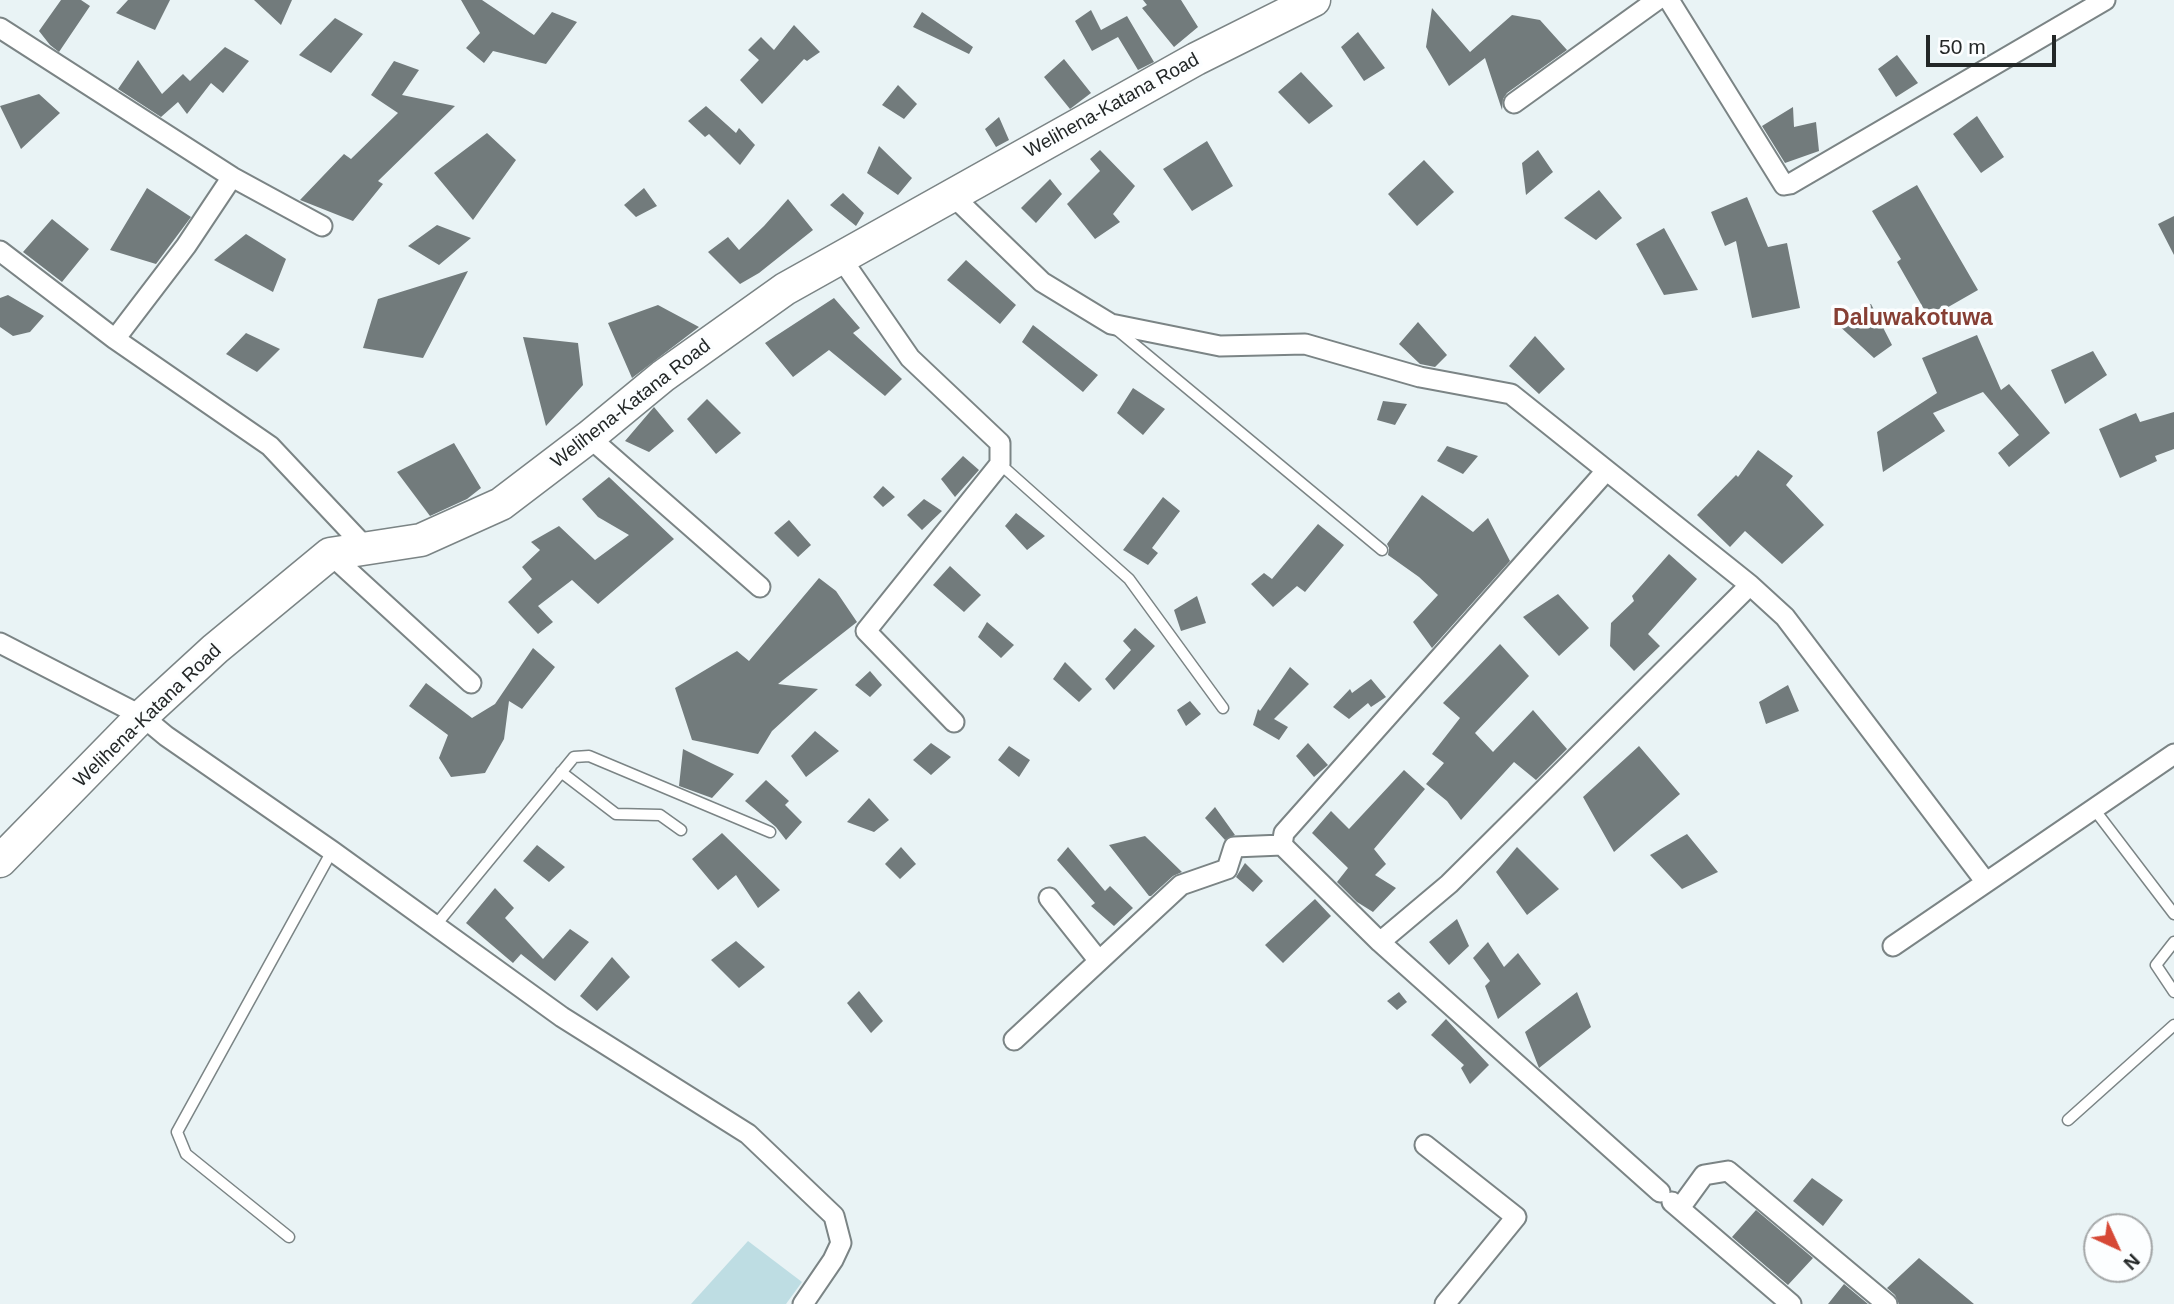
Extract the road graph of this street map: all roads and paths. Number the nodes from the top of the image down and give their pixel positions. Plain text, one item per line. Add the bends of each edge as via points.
1 (1314, 0) edge
2 (1657, 0) edge
3 (1669, 0) edge
4 (2105, 0) edge
5 (0, 27) edge
6 (1514, 103) dead end
7 (232, 177) junction
8 (953, 196) junction
9 (322, 226) dead end
10 (841, 258) junction
11 (3, 259) edge
12 (1111, 324) junction
13 (115, 339) junction
14 (589, 437) junction
15 (1000, 464) junction
16 (1606, 471) junction
17 (367, 548) junction
18 (1382, 551) dead end
19 (330, 554) junction
20 (1750, 586) junction
21 (760, 587) dead end
22 (0, 643) edge
23 (471, 683) dead end
24 (1223, 708) dead end
25 (142, 716) junction
26 (954, 722) dead end
27 (2174, 754) edge
28 (561, 772) junction
29 (2094, 808) junction
30 (681, 830) dead end
31 (770, 832) dead end
32 (1282, 845) junction
33 (332, 851) junction
34 (0, 861) edge
35 (1985, 881) junction
36 (1049, 898) dead end
37 (2174, 914) edge
38 (435, 926) junction
39 (1381, 942) junction
40 (2174, 942) edge
41 (1893, 946) dead end
42 (1098, 961) junction
43 (2174, 992) edge
44 (2174, 1025) edge
45 (1014, 1040) dead end
46 (2068, 1120) dead end
47 (1425, 1145) dead end
48 (1680, 1208) junction
49 (289, 1237) dead end
50 (803, 1304) edge
51 (1445, 1304) edge
52 (1791, 1304) edge
53 (1887, 1304) edge

1 - 8 main road, Welihena-Katana Road via 1196,58
2 - 6 street
3 - 4 street via 1784,185
5 - 7 street
7 - 9 street
7 - 13 street
8 - 10 main road, Welihena-Katana Road
8 - 12 street via 1042,282
10 - 14 main road, Welihena-Katana Road via 785,289 663,376
10 - 15 street via 910,358 1000,443
11 - 13 street
12 - 16 street via 1220,346 1305,344 1420,377 1511,394
12 - 18 lane
13 - 17 street via 270,446
14 - 17 main road, Welihena-Katana Road via 501,504 421,540
14 - 21 street
15 - 24 lane via 1129,579
15 - 26 street via 866,631
16 - 20 street
16 - 32 street via 1284,833
17 - 19 main road, Welihena-Katana Road
19 - 23 street
19 - 25 main road, Welihena-Katana Road
20 - 35 street via 1785,617
20 - 39 street via 1449,884
22 - 25 street
25 - 33 street
25 - 34 main road, Welihena-Katana Road
27 - 29 street
28 - 30 lane via 616,814 660,815
28 - 31 lane via 574,757 589,756
28 - 38 lane
29 - 35 street
29 - 37 lane
32 - 39 street
32 - 42 street via 1234,847 1227,869 1181,885
33 - 38 street
33 - 49 lane via 177,1132 186,1154
35 - 41 street
36 - 42 street
38 - 50 street via 562,1017 748,1134 834,1216 841,1243
39 - 48 street
40 - 43 lane via 2156,965
42 - 45 street
44 - 46 lane
47 - 51 street via 1516,1217
48 - 52 street
48 - 53 street via 1704,1175 1728,1171

